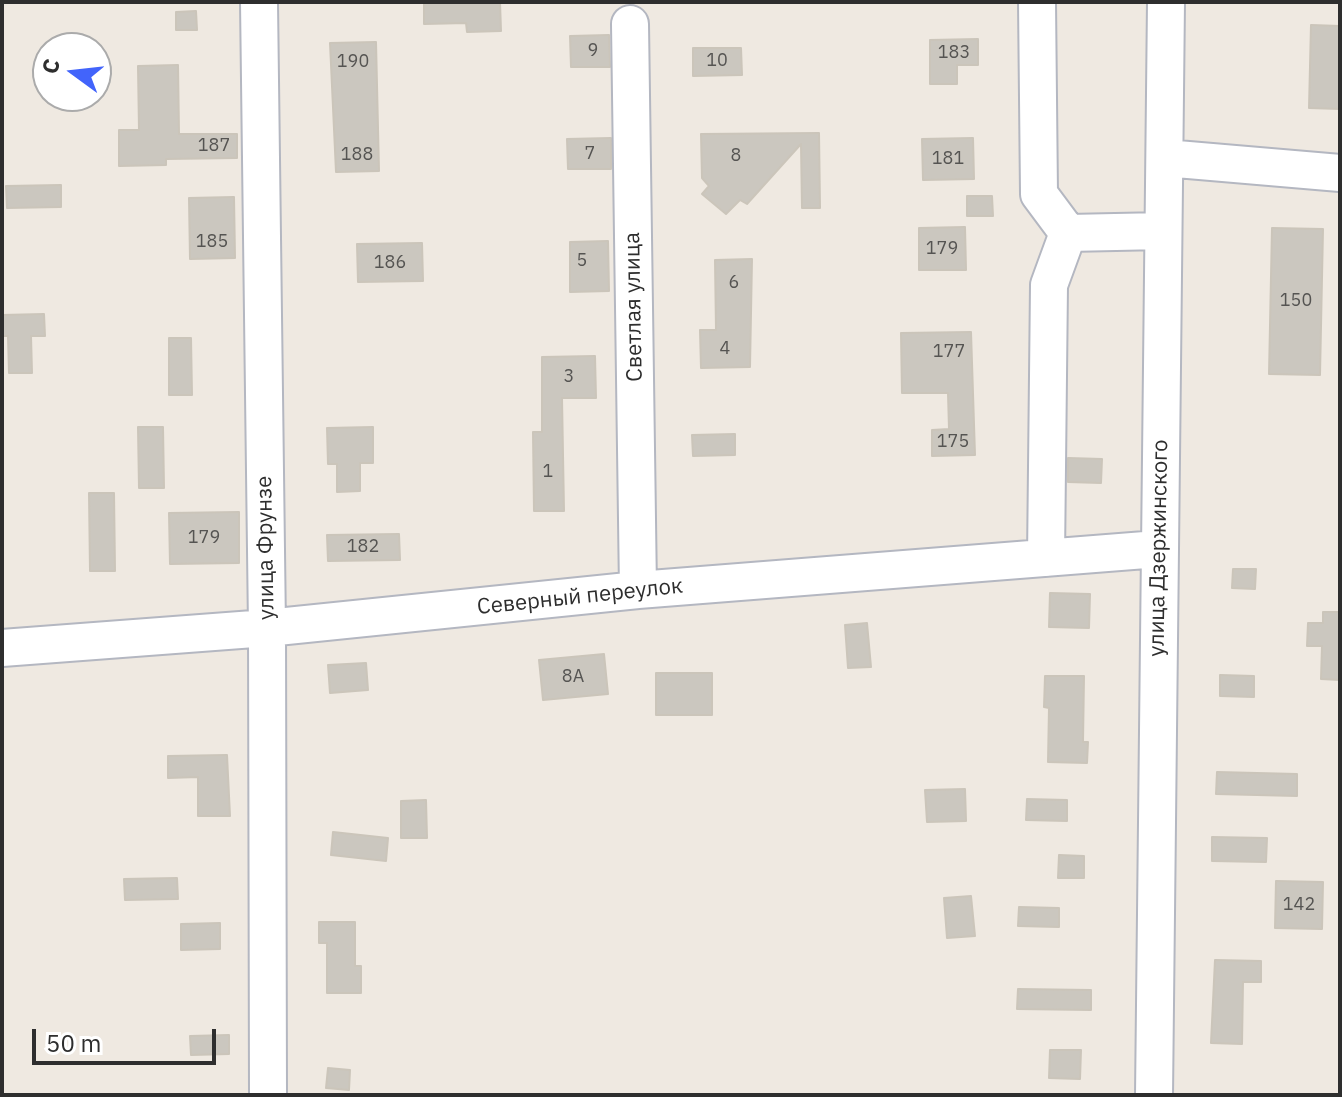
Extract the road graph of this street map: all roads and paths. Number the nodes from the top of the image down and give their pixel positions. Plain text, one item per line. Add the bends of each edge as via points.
1 (259, 2) edge
2 (1037, 2) edge
3 (1166, 2) edge
4 (630, 24) dead end
5 (1165, 158) junction
6 (1340, 173) edge
7 (1163, 231) junction
8 (1068, 233) junction
9 (1158, 549) junction
10 (1046, 558) junction
11 (638, 590) junction
12 (267, 628) junction
13 (2, 648) edge
14 (268, 1095) edge
15 (1154, 1095) edge

1 - 12 street, улица Фрунзе
2 - 8 street via 1039,194
3 - 5 street, улица Дзержинского
4 - 11 street, Светлая улица
5 - 6 street
5 - 7 street, улица Дзержинского
7 - 8 street
7 - 9 street, улица Дзержинского
8 - 10 street via 1049,285
9 - 10 street, Северный переулок
9 - 15 street, улица Дзержинского
10 - 11 street, Северный переулок
11 - 12 street, Северный переулок
12 - 13 street, Северный переулок
12 - 14 street, улица Фрунзе

